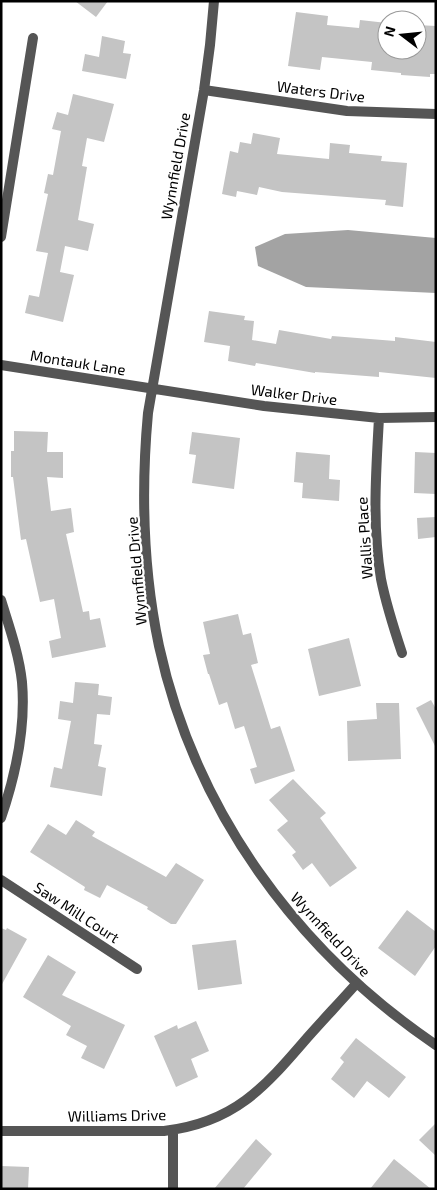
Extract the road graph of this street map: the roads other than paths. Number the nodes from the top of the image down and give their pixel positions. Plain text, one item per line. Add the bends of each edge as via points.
1 (214, 1) edge
2 (33, 38) dead end
3 (204, 90) junction
4 (436, 114) edge
5 (1, 237) edge
6 (1, 365) edge
7 (151, 389) junction
8 (436, 417) edge
9 (379, 418) junction
10 (1, 600) edge
11 (402, 653) dead end
12 (1, 818) edge
13 (1, 880) edge
14 (137, 969) dead end
15 (356, 984) junction
16 (436, 1045) edge
17 (173, 1130) junction
18 (1, 1131) edge
19 (173, 1189) edge

1 - 3 street, Wynnfield Drive
2 - 5 street
3 - 4 street, Waters Drive via 347,111
3 - 7 street, Wynnfield Drive
6 - 7 street, Montauk Lane
7 - 9 street, Walker Drive via 264,406
7 - 15 street, Wynnfield Drive via 144,467 148,564 160,647 180,717 217,804 256,869 309,937
8 - 9 street, Walker Drive
9 - 11 street, Wallis Place via 378,556 386,601
10 - 12 street via 22,681 22,731 13,784
13 - 14 street, Saw Mill Court
15 - 16 street, Wynnfield Drive
15 - 17 street, Williams Drive via 254,1095 218,1116
17 - 18 street, Williams Drive
17 - 19 street

